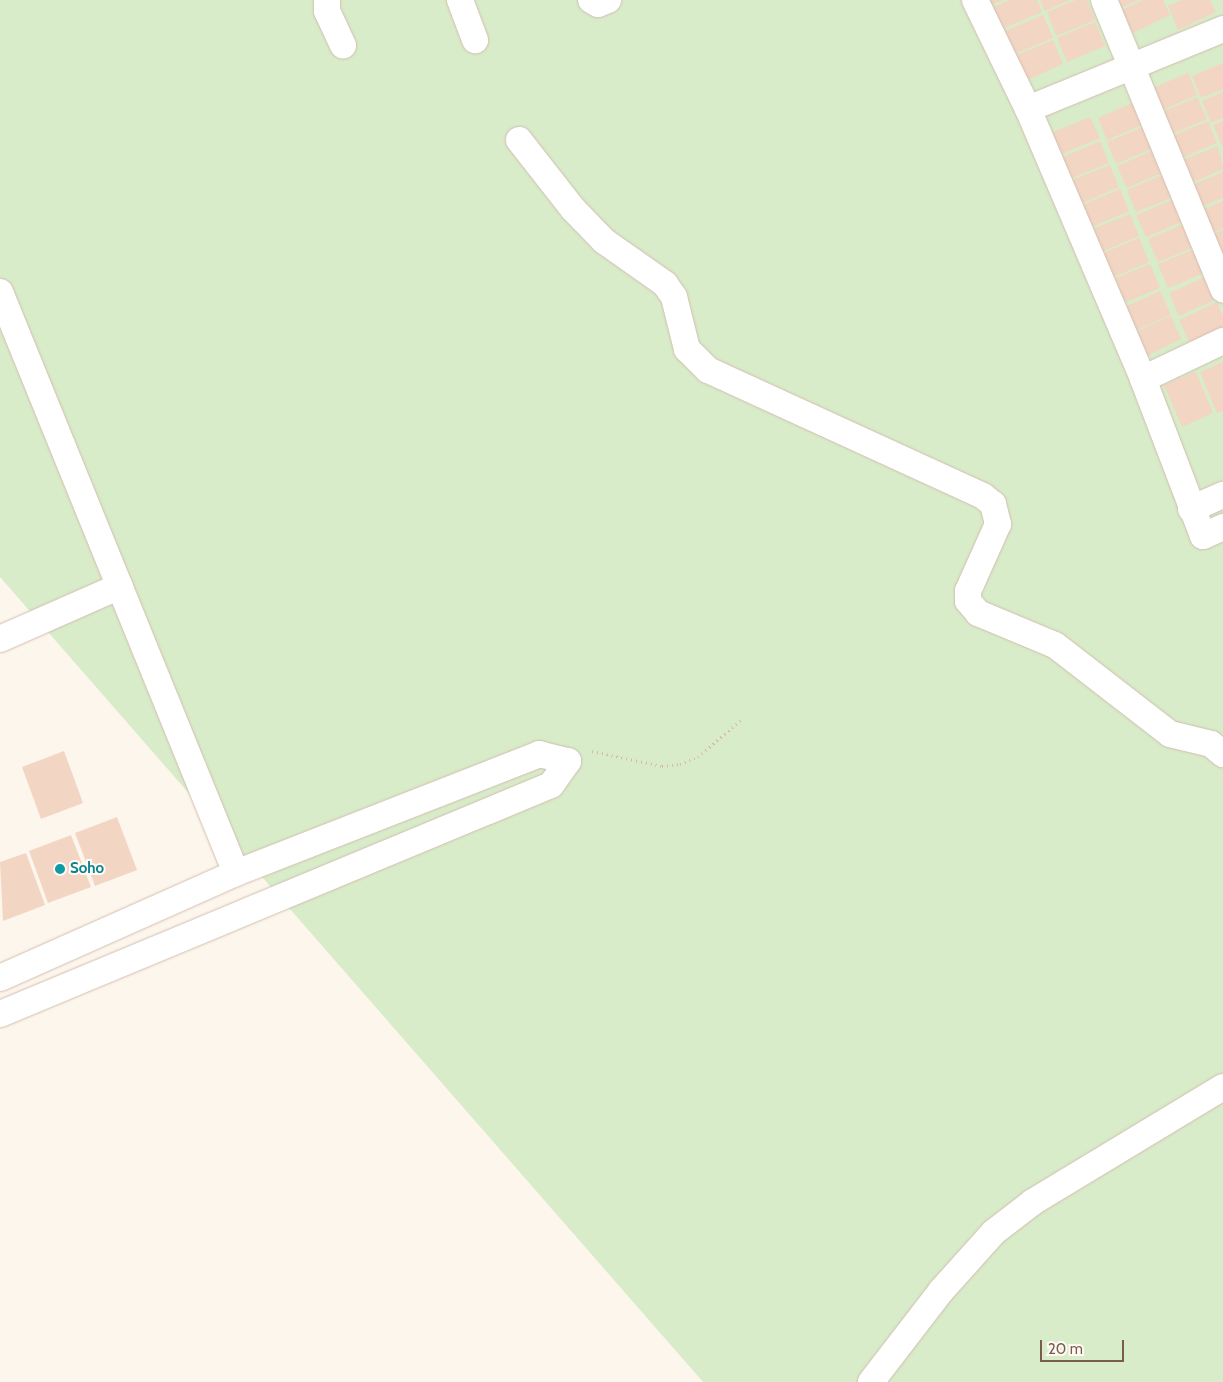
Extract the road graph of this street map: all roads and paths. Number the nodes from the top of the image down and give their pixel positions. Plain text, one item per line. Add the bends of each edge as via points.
1 (326, 0) edge
2 (460, 0) edge
3 (592, 0) edge
4 (608, 0) edge
5 (975, 0) edge
6 (1104, 0) edge
7 (1223, 29) edge
8 (475, 40) dead end
9 (344, 46) dead end
10 (1133, 66) junction
11 (1028, 109) junction
12 (519, 140) dead end
13 (1223, 290) edge
14 (0, 292) edge
15 (1223, 341) edge
16 (1142, 379) junction
17 (1223, 495) edge
18 (1191, 509) junction
19 (1223, 527) edge
20 (120, 586) junction
21 (0, 639) edge
22 (743, 718) dead end
23 (1223, 754) edge
24 (568, 761) junction
25 (236, 873) junction
26 (0, 978) edge
27 (0, 1014) edge
28 (1223, 1087) edge
29 (871, 1382) edge

1 - 9 street via 327,11
2 - 8 street
3 - 4 street via 598,4
5 - 11 street
6 - 10 street
7 - 10 street
10 - 11 street
10 - 13 street
11 - 16 street
12 - 23 street via 604,241 665,284 674,297 687,350 708,370 983,496 993,504 998,524 968,591 968,600 978,614 1055,645 1170,734 1211,744
14 - 20 street
15 - 16 street
16 - 18 street
17 - 18 street
18 - 19 street via 1203,536
20 - 21 street
20 - 25 street
22 - 24 path via 698,757 680,764 662,766 593,750
24 - 25 street via 539,754
24 - 27 street via 552,785
25 - 26 street
28 - 29 street via 1033,1202 994,1232 941,1291

